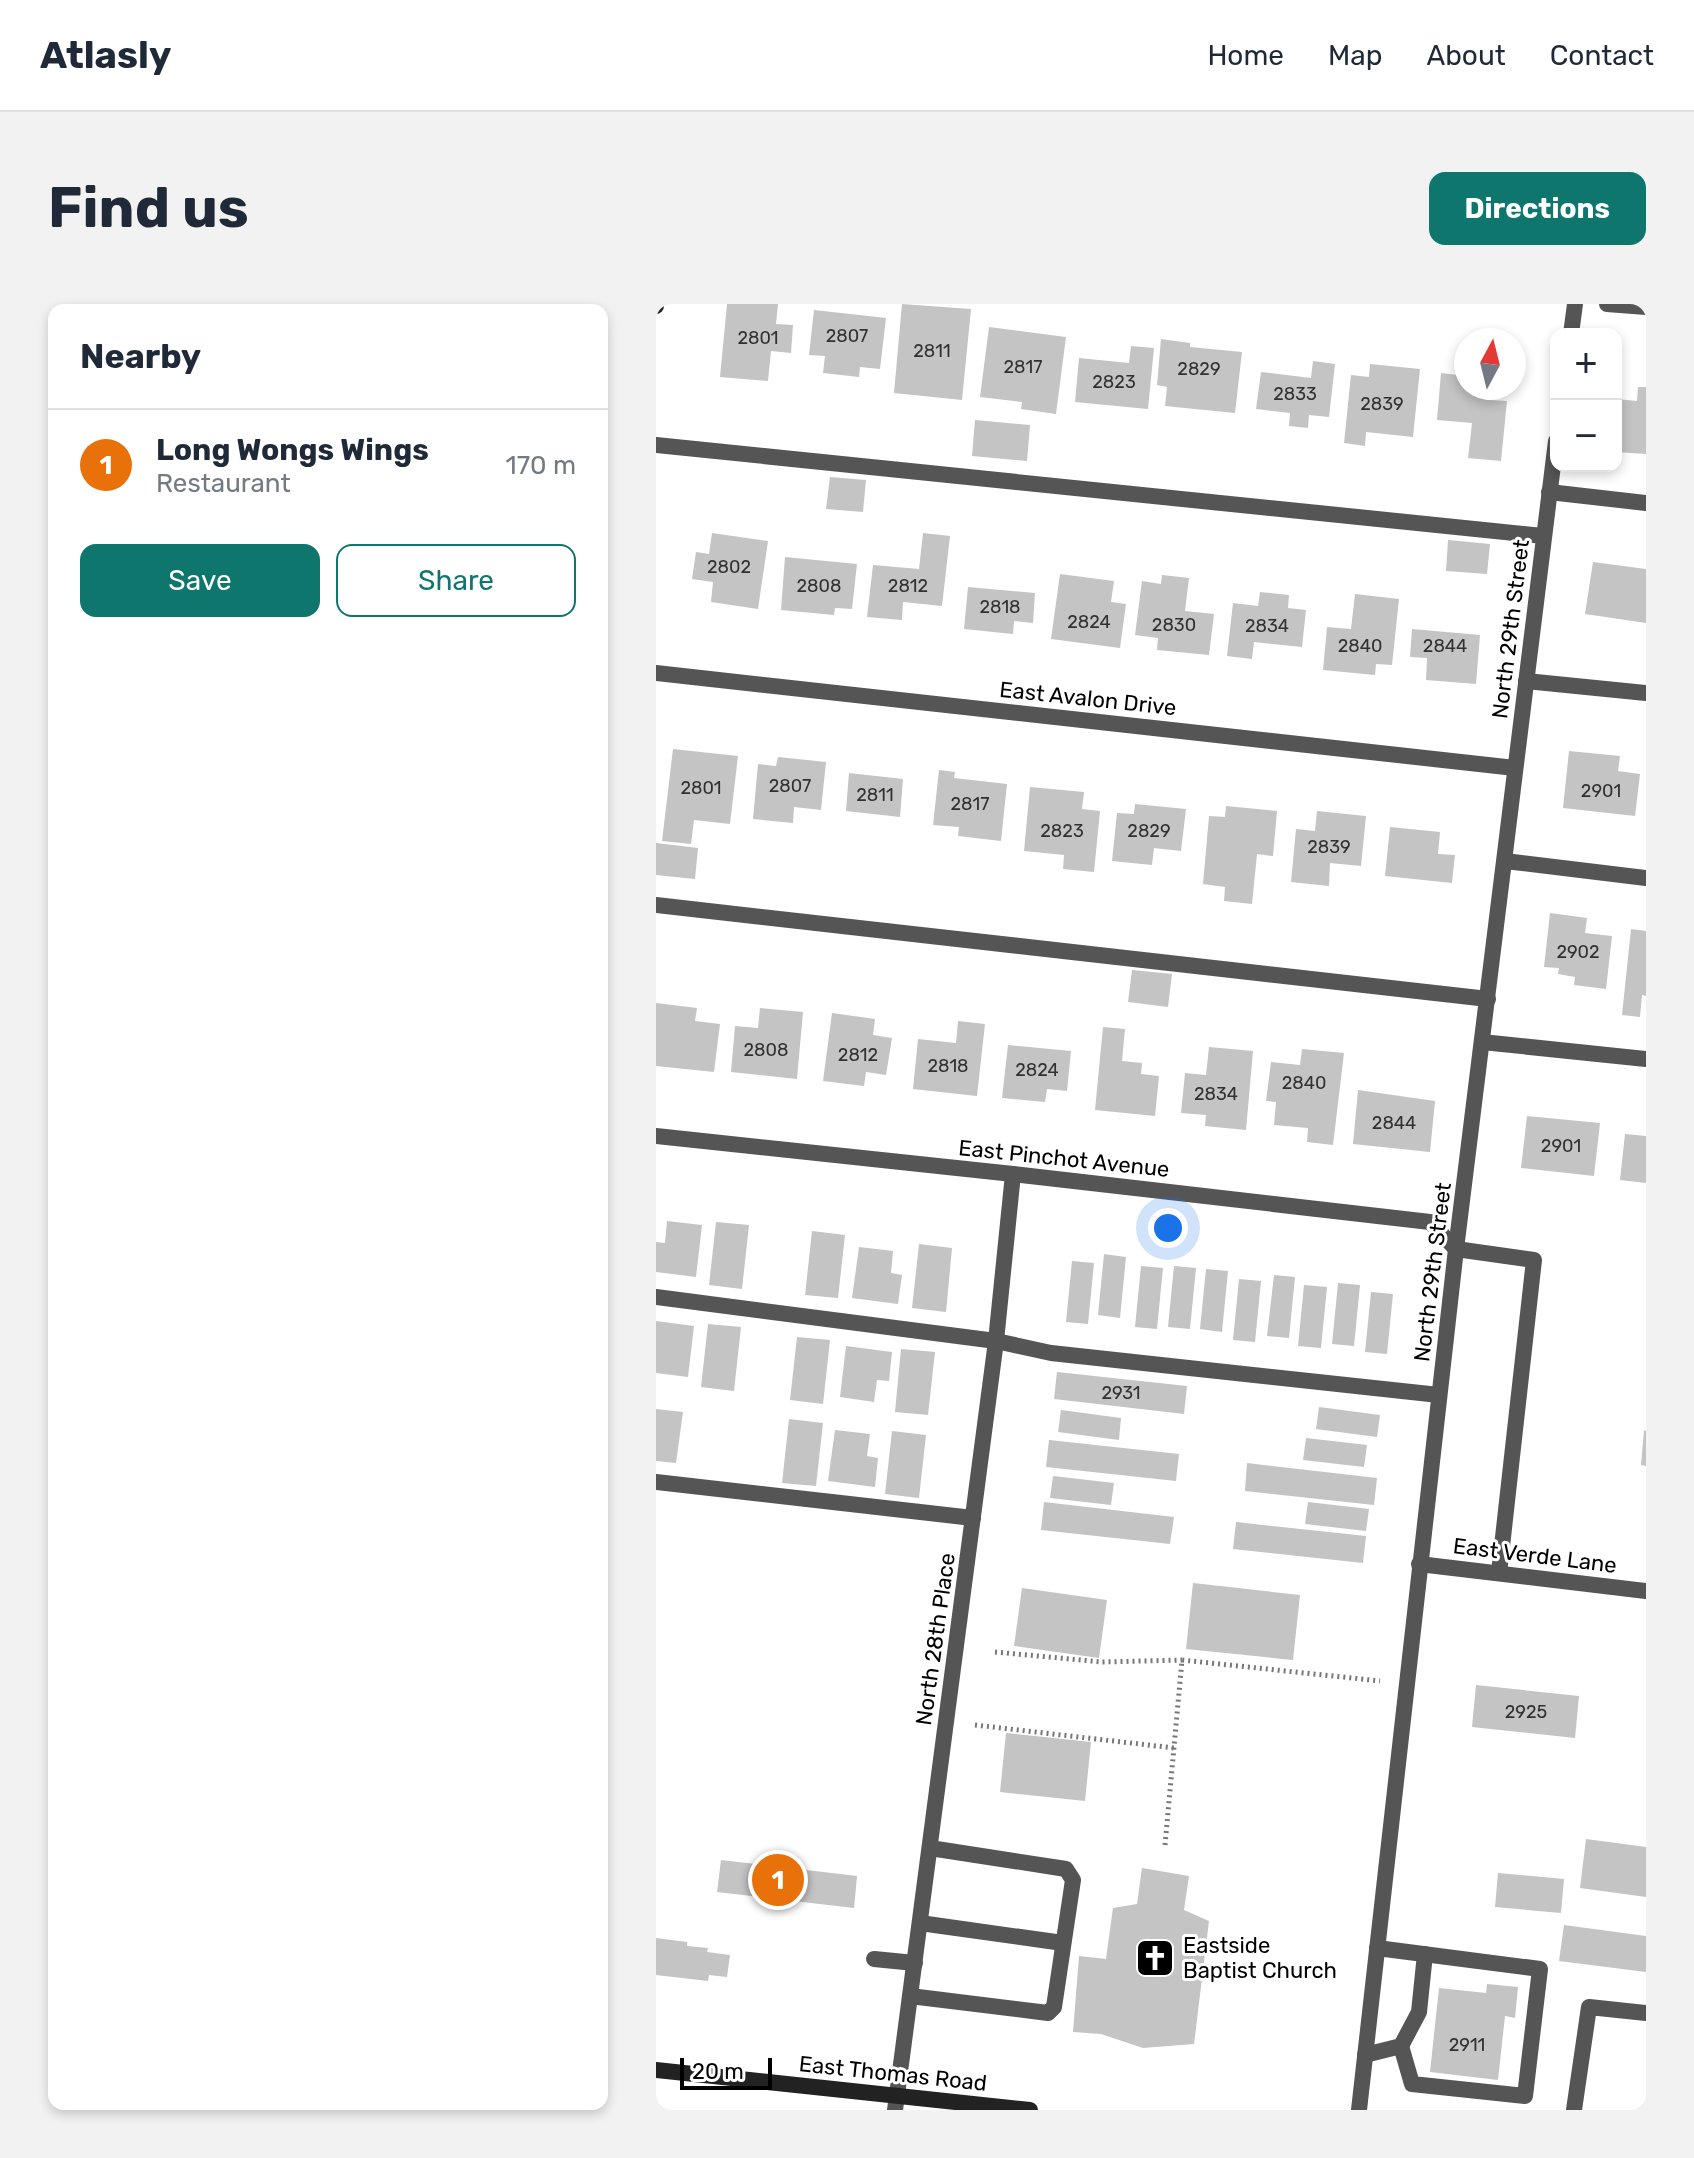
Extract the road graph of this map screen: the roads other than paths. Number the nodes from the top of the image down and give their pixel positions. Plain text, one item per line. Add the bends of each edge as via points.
1 (1575, 304) edge
2 (1607, 304) edge
3 (1646, 307) edge
4 (1572, 328) edge
5 (656, 445) edge
6 (1552, 472) edge
7 (1549, 492) junction
8 (1646, 503) edge
9 (1543, 536) junction
10 (656, 673) edge
11 (1526, 681) junction
12 (1646, 693) edge
13 (1515, 768) junction
14 (1505, 861) junction
15 (1646, 878) edge
16 (656, 905) edge
17 (1488, 999) junction
18 (1482, 1042) junction
19 (1646, 1059) edge
20 (656, 1136) edge
21 (1013, 1174) junction
22 (1456, 1249) junction
23 (656, 1297) edge
24 (996, 1341) junction
25 (1439, 1395) junction
26 (656, 1482) edge
27 (973, 1518) junction
28 (1419, 1564) junction
29 (1499, 1573) junction
30 (1646, 1591) edge
31 (930, 1848) junction
32 (920, 1923) junction
33 (1063, 1943) junction
34 (1377, 1948) junction
35 (1425, 1954) junction
36 (874, 1959) dead end
37 (915, 1963) junction
38 (910, 1996) junction
39 (1646, 2013) edge
40 (1401, 2046) junction
41 (1365, 2055) junction
42 (656, 2070) edge
43 (896, 2103) edge
44 (1030, 2110) edge
45 (1359, 2110) edge
46 (1574, 2110) edge

1 - 4 street
2 - 3 street
5 - 9 street
6 - 7 street, North 29th Street
7 - 8 street
7 - 9 street, North 29th Street
9 - 11 street, North 29th Street
10 - 13 street, East Avalon Drive
11 - 12 street
11 - 13 street, North 29th Street
13 - 14 street, North 29th Street
14 - 15 street
14 - 17 street, North 29th Street
16 - 17 street
17 - 18 street, North 29th Street
18 - 19 street
18 - 22 street, North 29th Street
20 - 21 street, East Pinchot Avenue
21 - 22 street, East Pinchot Avenue via 1430,1222
21 - 24 street, North 28th Place
22 - 25 street, North 29th Street
22 - 29 street via 1534,1260
23 - 24 street
24 - 25 street via 1051,1353
24 - 27 street, North 28th Place
25 - 28 street, North 29th Street
26 - 27 street
27 - 31 street, North 28th Place
28 - 29 street, East Verde Lane
28 - 34 street, North 29th Street
29 - 30 street, East Verde Lane
31 - 32 street, North 28th Place
31 - 33 street via 1066,1869 1073,1880
32 - 33 street
32 - 37 street, North 28th Place
33 - 38 street via 1054,2007 1048,2013
34 - 35 street
34 - 41 street, North 29th Street
35 - 40 street via 1419,2012
35 - 40 street via 1540,1969 1525,2096 1412,2084
36 - 37 street
37 - 38 street, North 28th Place
38 - 43 street, North 28th Place
39 - 46 street via 1589,2007
40 - 41 street
41 - 45 street, North 29th Street
42 - 43 main road, East Thomas Road
43 - 44 main road, East Thomas Road

